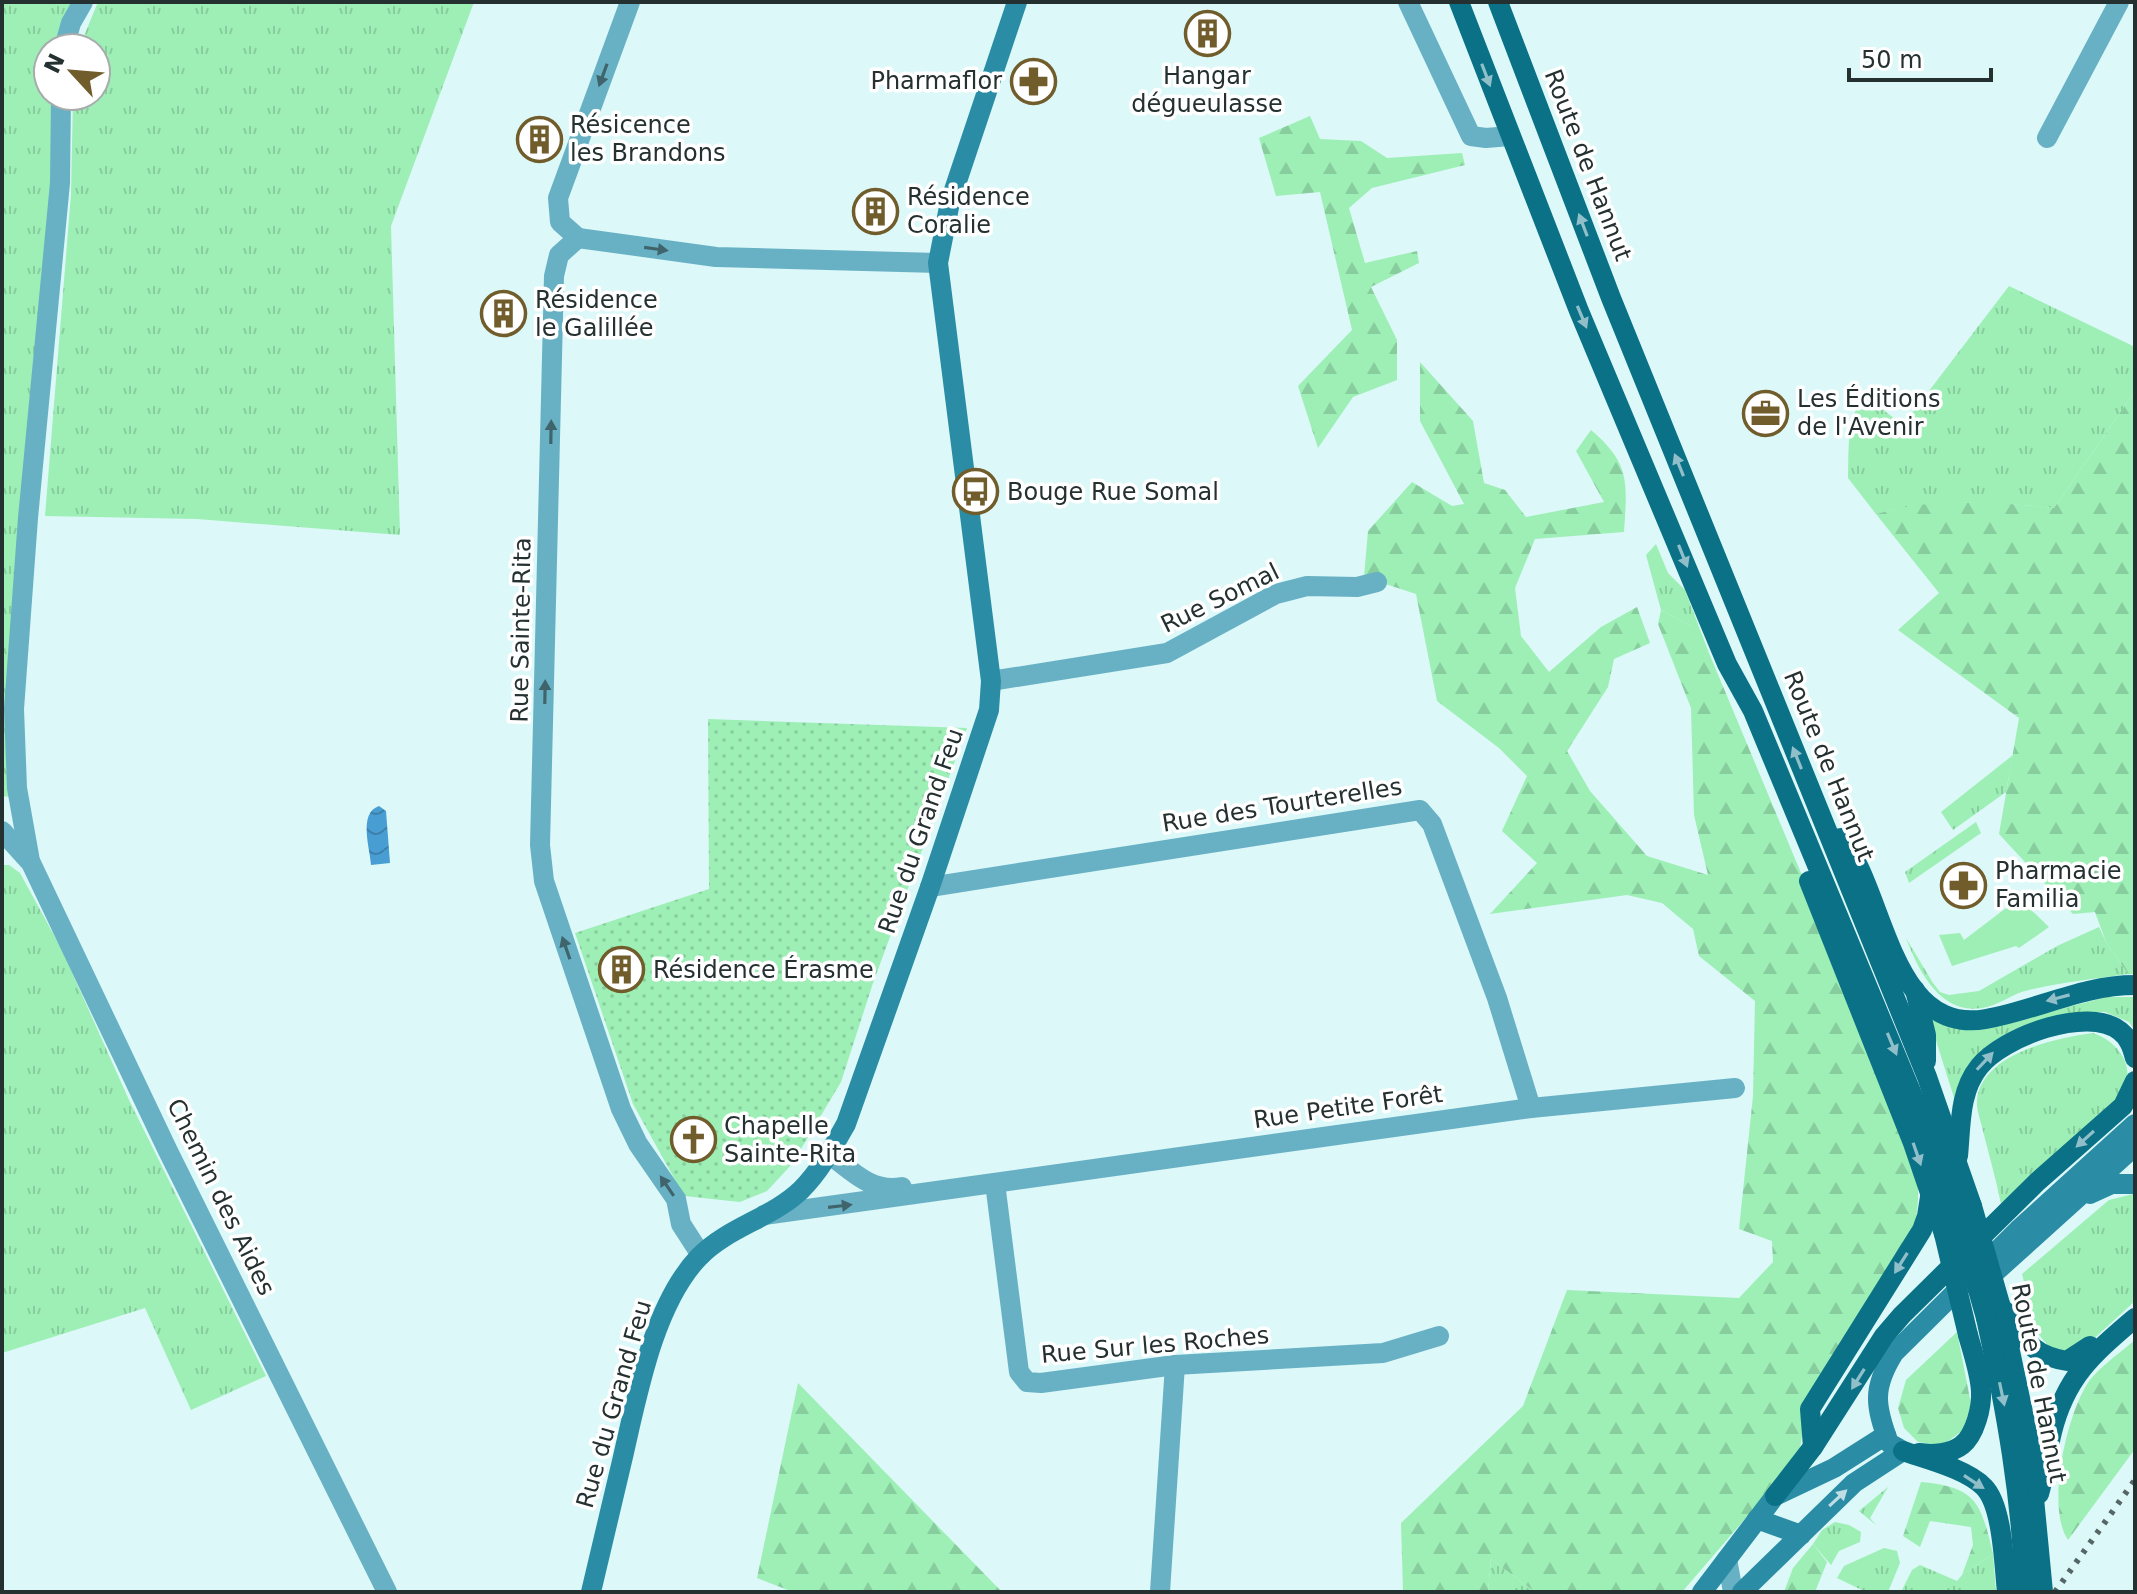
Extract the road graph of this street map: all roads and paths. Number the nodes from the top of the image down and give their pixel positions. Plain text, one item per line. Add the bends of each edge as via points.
1 (83, 2) edge
2 (630, 2) edge
3 (1017, 2) edge
4 (1408, 2) edge
5 (1459, 2) edge
6 (1498, 2) edge
7 (2119, 2) edge
8 (68, 32) edge
9 (61, 112) edge
10 (1510, 136) junction
11 (2047, 138) dead end
12 (578, 238) junction
13 (938, 263) junction
14 (1377, 582) dead end
15 (1727, 664) junction
16 (991, 681) junction
17 (1827, 830) junction
18 (2, 831) edge
19 (31, 863) junction
20 (930, 887) junction
21 (2135, 985) edge
22 (1915, 990) junction
23 (2135, 1058) edge
24 (1927, 1077) junction
25 (2135, 1081) edge
26 (1735, 1088) dead end
27 (1531, 1108) junction
28 (2135, 1124) edge
29 (2135, 1146) edge
30 (829, 1154) junction
31 (1958, 1160) junction
32 (995, 1183) junction
33 (2135, 1184) edge
34 (968, 1185) junction
35 (1930, 1193) junction
36 (2068, 1204) junction
37 (762, 1216) junction
38 (1958, 1220) junction
39 (701, 1255) junction
40 (2135, 1307) edge
41 (1993, 1311) junction
42 (1902, 1315) junction
43 (2135, 1318) edge
44 (1439, 1336) dead end
45 (1894, 1353) junction
46 (1175, 1365) junction
47 (1880, 1386) junction
48 (1886, 1435) junction
49 (1813, 1447) junction
50 (1903, 1451) junction
51 (1775, 1496) junction
52 (2036, 1505) junction
53 (1757, 1519) junction
54 (1801, 1535) junction
55 (1727, 1559) junction
56 (2025, 1591) edge
57 (387, 1592) edge
58 (591, 1592) edge
59 (1160, 1592) edge
60 (1702, 1592) edge
61 (1733, 1592) edge
62 (1742, 1592) edge

1 - 8 street
2 -> 12 street via 558,198 560,222
3 - 13 street, Rue du Grand Feu via 950,202
4 - 10 street via 1471,136
5 -> 10 main road, Route de Hannut
17 -> 6 main road, Route de Hannut via 1611,298
7 - 11 street
9 - 19 street via 60,183 14,709 17,788
10 -> 15 main road, Route de Hannut
12 -> 13 street via 716,257
39 -> 12 street, Rue Sainte-Rita via 681,1224 676,1199 621,1109 544,881 540,845 554,276 559,255
13 - 16 street, Rue du Grand Feu
14 - 16 street, Rue Somal via 1307,586 1276,594 1167,653
15 -> 35 main road
15 -> 38 main road, Route de Hannut via 1753,711 1939,1159
16 - 20 street, Rue du Grand Feu via 989,710
17 - 22 main road via 1844,839
17 - 24 main road, Route de Hannut
18 - 19 street, Chemin des Aides
19 - 57 street, Chemin des Aides
20 - 27 street, Rue des Tourterelles via 1420,810 1432,824
20 - 30 street, Rue du Grand Feu via 852,1112
21 -> 22 main road via 2068,996 1984,1020 1948,1015
22 - 24 main road via 1926,1035
31 -> 23 main road via 1965,1092 1992,1052 2050,1028 2088,1020 2120,1031
24 - 31 main road, Route de Hannut
25 -> 42 main road via 2123,1106
26 - 27 street, Rue Petite Forêt
27 - 32 street, Rue Petite Forêt
28 - 45 street
29 - 36 street
30 - 34 street, Rue Petite Forêt via 869,1184 887,1190 949,1178
30 - 37 street, Rue du Grand Feu via 800,1191
31 - 38 main road, Route de Hannut
32 - 34 street, Rue Petite Forêt
32 - 46 street, Rue Sur les Roches via 1019,1372 1027,1382
33 - 36 street via 2112,1184
37 -> 34 street, Rue Petite Forêt
35 - 38 main road
35 -> 49 main road via 1922,1230 1810,1409
36 - 47 street
37 - 39 street, Rue du Grand Feu
38 - 41 main road, bridge
38 - 50 main road, bridge via 1968,1335 1981,1392 1979,1412 1962,1445 1931,1455
39 - 58 street, Rue du Grand Feu via 667,1302 638,1395
40 - 41 main road via 2067,1361 2035,1351
41 - 52 main road, Route de Hannut via 2028,1436
41 -> 56 main road
42 - 45 street
42 -> 49 main road
43 - 52 main road via 2080,1368 2063,1398
44 - 46 street, Rue Sur les Roches via 1383,1353
45 - 47 street
46 - 59 street
47 - 48 street via 1876,1405
48 - 50 street
48 - 51 street
49 - 51 main road
54 -> 50 street via 1854,1483
50 -> 56 main road via 1958,1471 1984,1487
51 - 53 street
52 - 56 main road, Route de Hannut via 2041,1570
53 - 54 street
53 - 55 street
54 - 62 street
55 - 60 street
55 - 61 street

